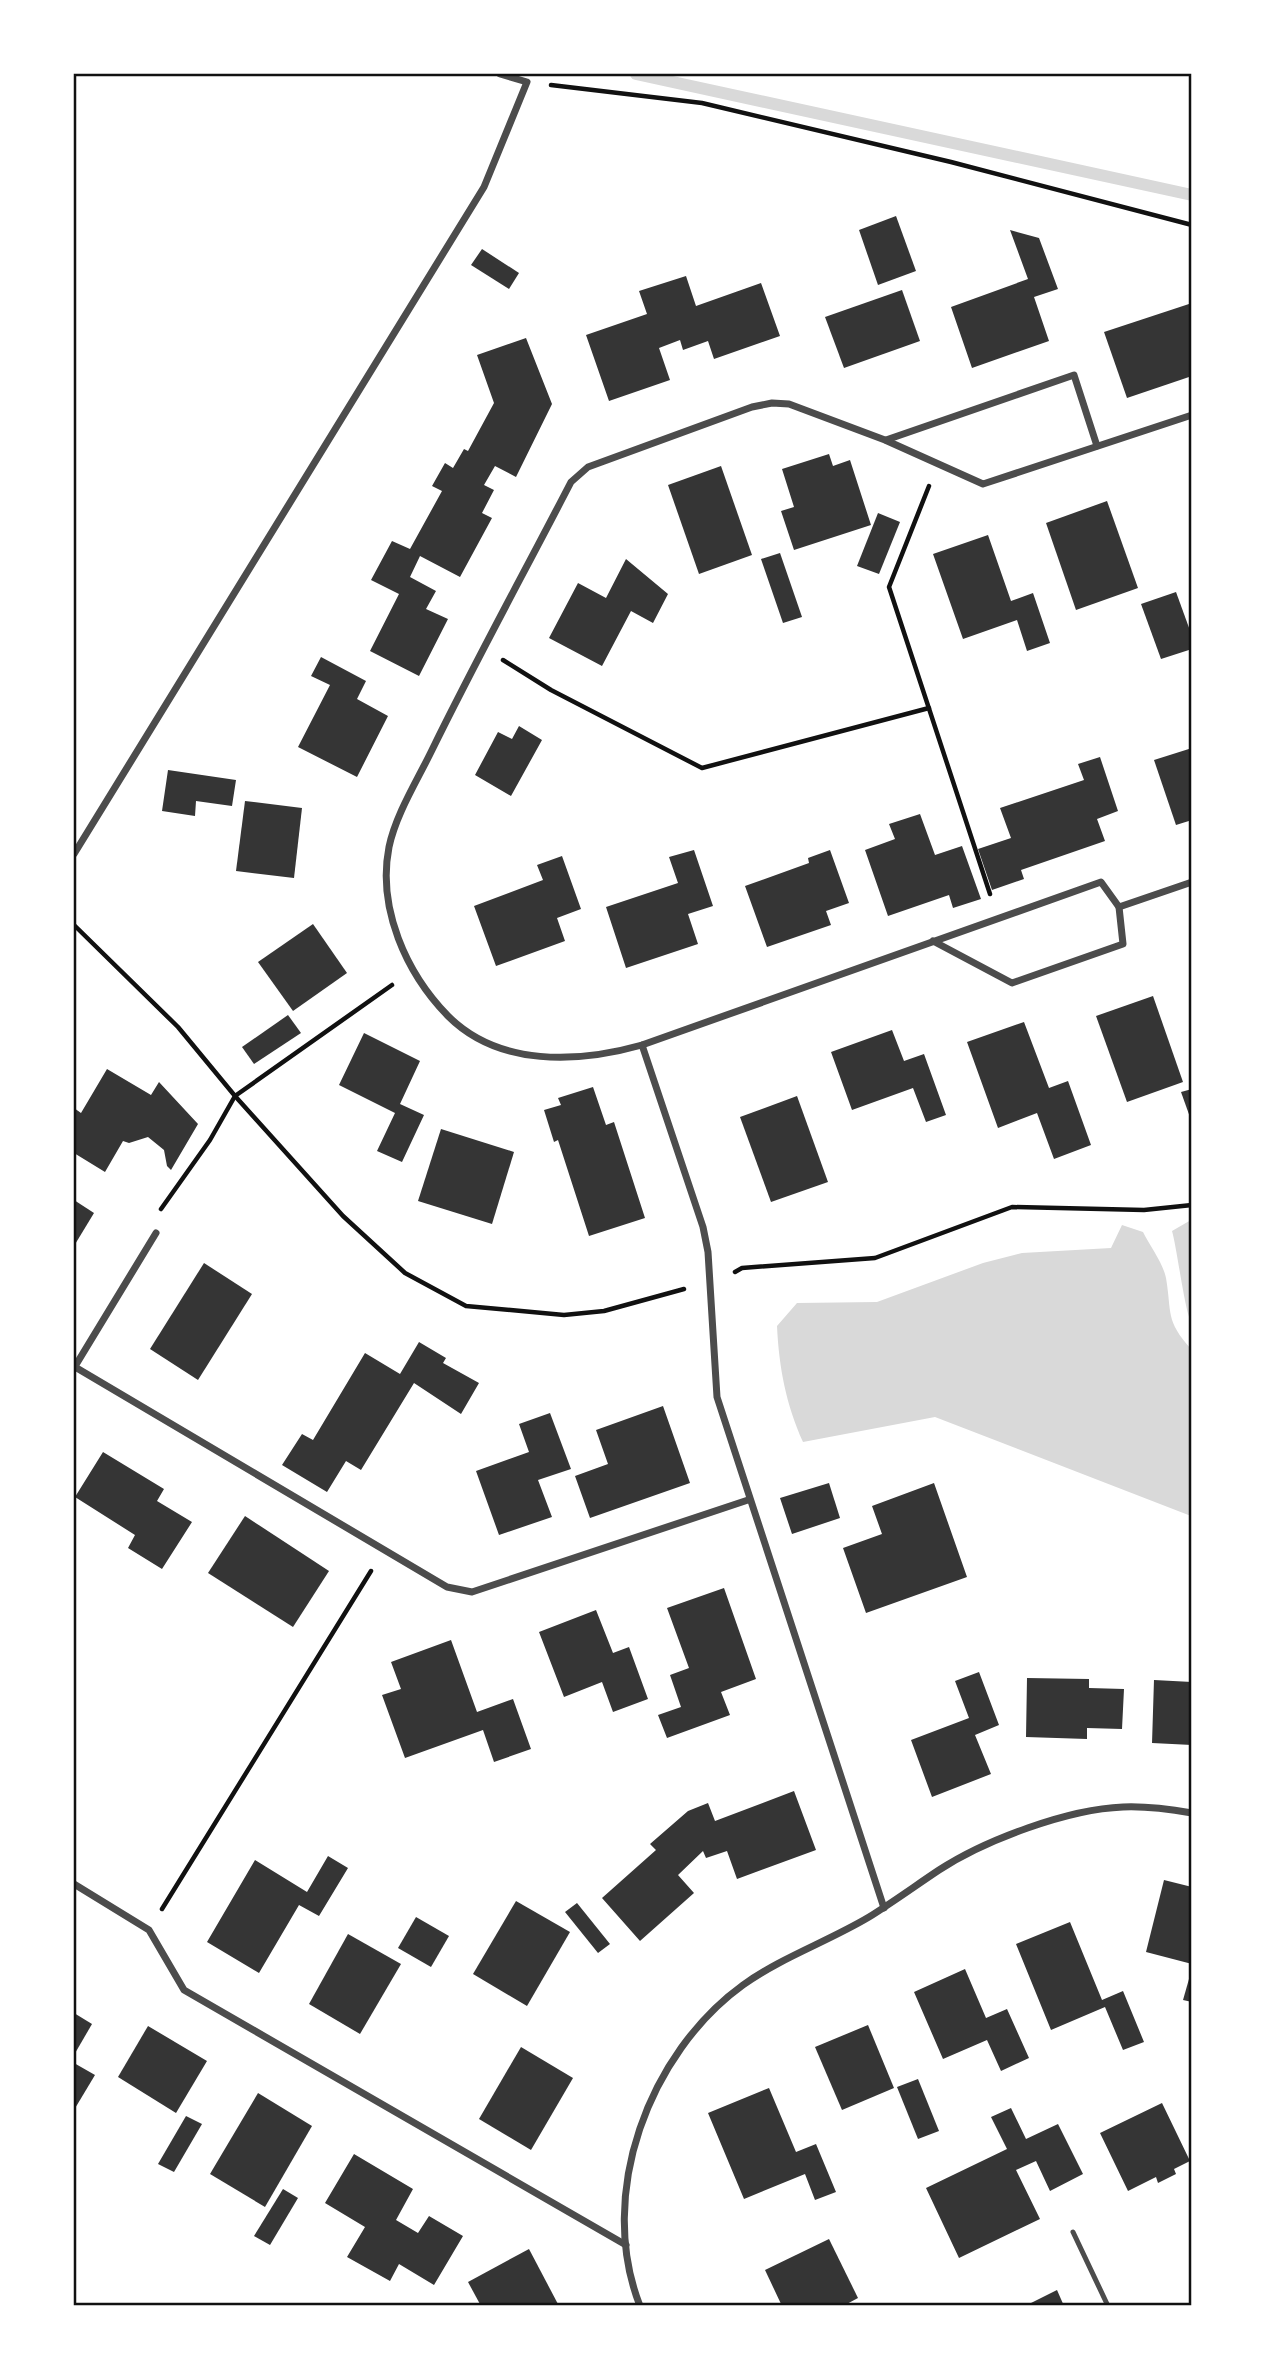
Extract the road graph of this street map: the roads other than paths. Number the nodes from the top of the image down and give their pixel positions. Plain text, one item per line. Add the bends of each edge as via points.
1 (500, 74) edge
2 (1192, 415) edge
3 (885, 440) junction
4 (1097, 446) junction
5 (74, 854) edge
6 (1192, 883) edge
7 (1119, 907) junction
8 (933, 942) junction
9 (642, 1045) junction
10 (156, 1233) road end
11 (74, 1368) edge
12 (748, 1500) junction
13 (1192, 1813) edge
14 (74, 1884) edge
15 (884, 1908) junction
16 (1073, 2232) dead end
17 (626, 2245) junction
18 (640, 2305) edge
19 (1108, 2305) edge

1 - 5 street via 527,82 484,187
2 - 4 street
3 - 4 street via 983,484
3 - 4 street via 1074,375
3 - 9 street via 789,404 772,403 588,467 570,482 402,812 389,848 390,906 411,970 454,1022 475,1037 536,1057 585,1059
6 - 7 street
7 - 8 street via 1101,882
7 - 8 street via 1123,944 1012,983
8 - 9 street
9 - 12 street via 703,1227 717,1397
10 - 11 street
11 - 12 street via 447,1587 472,1592
12 - 15 street
13 - 15 street via 1123,1807 1073,1816 948,1865
14 - 17 street via 149,1930 184,1990
15 - 17 street via 777,1962 742,1986 680,2051 640,2125 630,2161
16 - 19 lane
17 - 18 street

